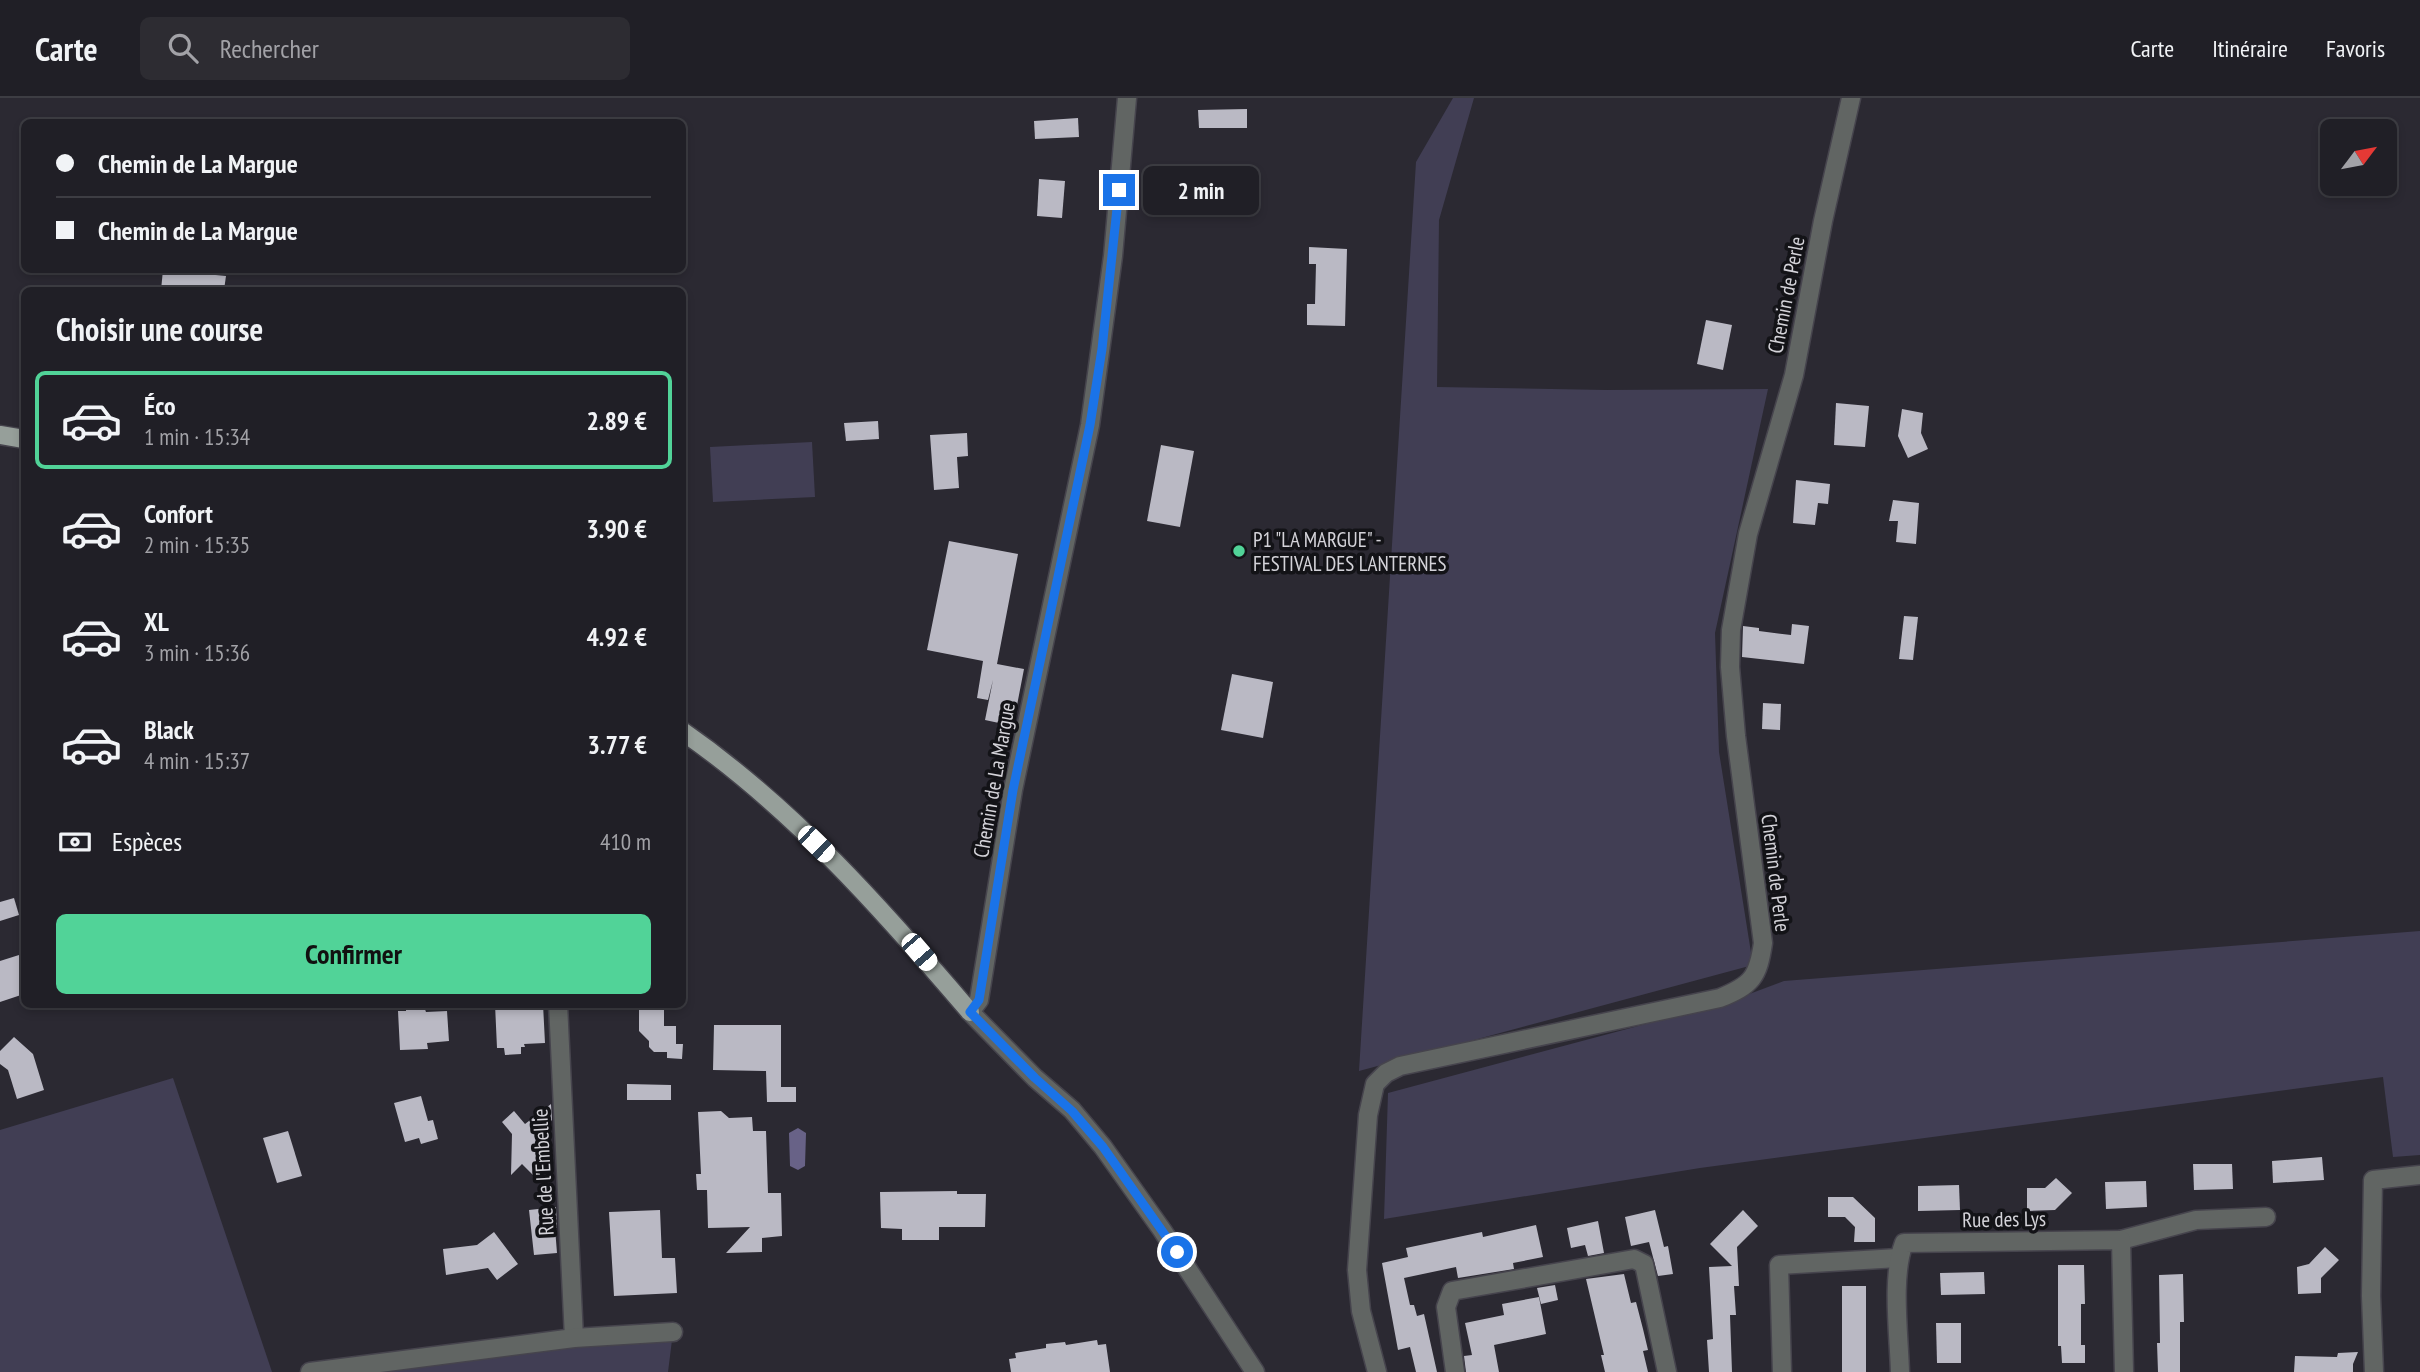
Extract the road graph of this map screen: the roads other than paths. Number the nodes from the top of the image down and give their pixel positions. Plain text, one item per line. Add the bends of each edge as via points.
1 (1127, 98) edge
2 (1851, 98) edge
3 (0, 435) edge
4 (21, 438) edge
5 (686, 734) edge
6 (558, 1008) edge
7 (970, 1012) junction
8 (2420, 1175) edge
9 (2266, 1217) dead end
10 (2121, 1240) junction
11 (1898, 1258) junction
12 (673, 1332) dead end
13 (574, 1338) junction
14 (310, 1372) edge
15 (1255, 1372) edge
16 (1377, 1372) edge
17 (1455, 1372) edge
18 (1667, 1372) edge
19 (1782, 1372) edge
20 (1900, 1372) edge
21 (2124, 1372) edge
22 (2374, 1372) edge

1 - 7 street, Chemin de La Margue via 1113,256 1090,425 1013,790 979,1000
2 - 16 street, Chemin de Perle via 1794,375 1748,534 1731,630 1735,736 1763,943 1760,966 1741,990 1720,998 1400,1066 1375,1084 1368,1115 1357,1270 1361,1311
3 - 4 main road
5 - 7 main road via 783,812 865,891
6 - 13 street, Rue de l'Embellie
7 - 15 street via 1103,1147
8 - 22 street via 2373,1180
9 - 10 street, Rue des Lys via 2196,1220
10 - 11 street, Rue des Lys via 1904,1243
10 - 21 street
11 - 19 street, Rue des Lys via 1779,1265
11 - 20 street
12 - 13 street
13 - 14 street
17 - 18 street via 1446,1307 1452,1292 1634,1259 1644,1264

